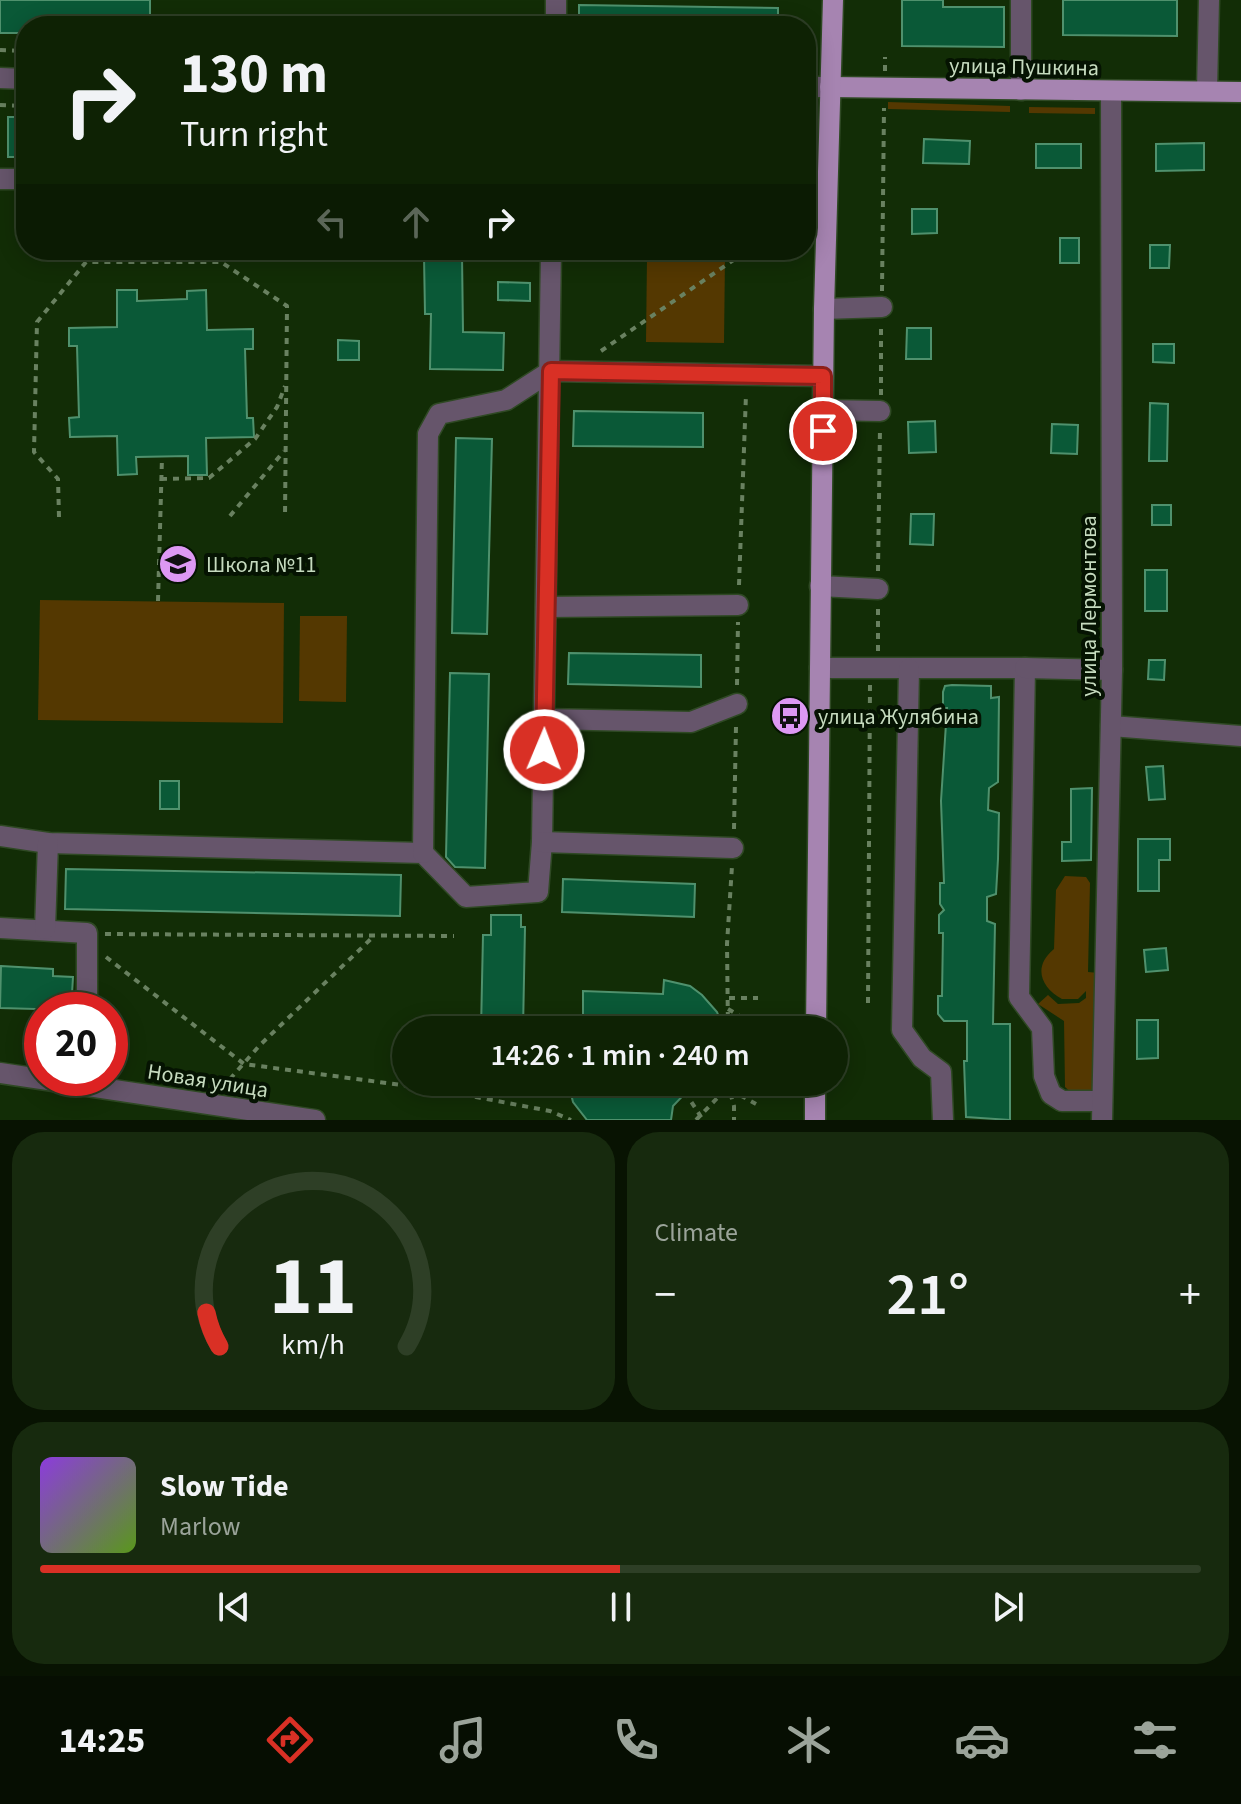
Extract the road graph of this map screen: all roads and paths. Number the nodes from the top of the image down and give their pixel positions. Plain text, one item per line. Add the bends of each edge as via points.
1 (833, 0) edge
2 (1021, 0) edge
3 (1209, 0) edge
4 (885, 57) dead end
5 (816, 87) edge
6 (830, 87) junction
7 (884, 87) junction
8 (1021, 90) junction
9 (1207, 91) junction
10 (1111, 92) junction
11 (1241, 92) edge
12 (551, 260) edge
13 (734, 260) edge
14 (882, 307) junction
15 (824, 309) junction
16 (551, 371) junction
17 (573, 371) junction
18 (747, 376) junction
19 (823, 376) junction
20 (286, 381) junction
21 (824, 410) junction
22 (880, 411) junction
23 (286, 449) junction
24 (162, 457) dead end
25 (161, 479) junction
26 (230, 516) dead end
27 (285, 516) dead end
28 (59, 517) dead end
29 (820, 586) junction
30 (878, 589) junction
31 (158, 601) dead end
32 (738, 605) junction
33 (546, 607) junction
34 (820, 668) junction
35 (874, 668) junction
36 (1025, 668) junction
37 (909, 669) junction
38 (1112, 670) junction
39 (737, 704) junction
40 (544, 719) junction
41 (1111, 726) junction
42 (1241, 736) edge
43 (0, 836) edge
44 (542, 842) junction
45 (48, 843) junction
46 (733, 848) junction
47 (423, 853) junction
48 (0, 928) edge
49 (45, 929) junction
50 (87, 933) junction
51 (375, 935) junction
52 (454, 936) dead end
53 (87, 992) edge
54 (729, 998) junction
55 (758, 998) dead end
56 (868, 1003) dead end
57 (728, 1009) junction
58 (728, 1016) edge
59 (740, 1016) edge
60 (816, 1016) edge
61 (244, 1064) junction
62 (0, 1073) edge
63 (24, 1076) edge
64 (128, 1090) edge
65 (687, 1096) edge
66 (718, 1096) edge
67 (731, 1096) edge
68 (744, 1096) edge
69 (815, 1096) edge
70 (207, 1104) junction
71 (756, 1104) dead end
72 (1102, 1110) edge
73 (700, 1119) edge
74 (315, 1120) edge
75 (571, 1120) edge
76 (734, 1120) edge
77 (815, 1120) edge
78 (943, 1120) edge

1 - 6 main road
2 - 8 street
3 - 9 street
4 - 7 path
5 - 6 street, улица Пушкина
6 - 7 main road, улица Пушкина
6 - 15 main road
7 - 8 main road, улица Пушкина
7 - 14 path
8 - 10 main road, улица Пушкина
9 - 10 main road, улица Пушкина
9 - 11 main road, улица Пушкина
10 - 38 street, улица Лермонтова
12 - 16 street
13 - 17 path
14 - 15 street
14 - 22 path
15 - 19 main road
16 - 17 street
16 - 33 street
16 - 47 street via 506,400 439,414 428,434
17 - 18 street
18 - 19 street
18 - 32 path
19 - 21 main road
20 - 23 path
20 - 25 path via 277,407 255,439 209,478
20 - 28 path via 287,306 221,262 86,262 37,322 34,452 58,479
21 - 22 street
21 - 29 main road
22 - 30 path
23 - 26 path
23 - 27 path
24 - 25 path
25 - 31 path
29 - 30 street
29 - 34 main road
30 - 35 path
32 - 33 street
32 - 39 path
33 - 40 street
34 - 35 street
34 - 60 main road
35 - 37 street
35 - 56 path
36 - 37 street
36 - 38 street
36 - 72 street via 1019,997 1042,1028 1044,1076 1051,1094
37 - 78 street via 902,1030 922,1058 941,1072
38 - 41 street, улица Лермонтова
39 - 40 street via 691,722
39 - 46 path
40 - 44 street
41 - 42 street
41 - 72 street, улица Лермонтова
43 - 45 street
44 - 46 street
44 - 47 street via 538,892 466,897
45 - 47 street
45 - 49 street
46 - 54 path
48 - 49 street
49 - 50 street
50 - 51 path
50 - 53 street
50 - 61 path via 111,963
51 - 52 path
51 - 61 path
54 - 55 path
54 - 57 path
57 - 58 path
57 - 59 path
61 - 70 path
61 - 75 path via 439,1090 550,1111
62 - 63 street, Новая улица
64 - 70 street, Новая улица
65 - 73 path
66 - 73 path
67 - 76 path
68 - 71 path
69 - 77 main road
70 - 74 street, Новая улица

